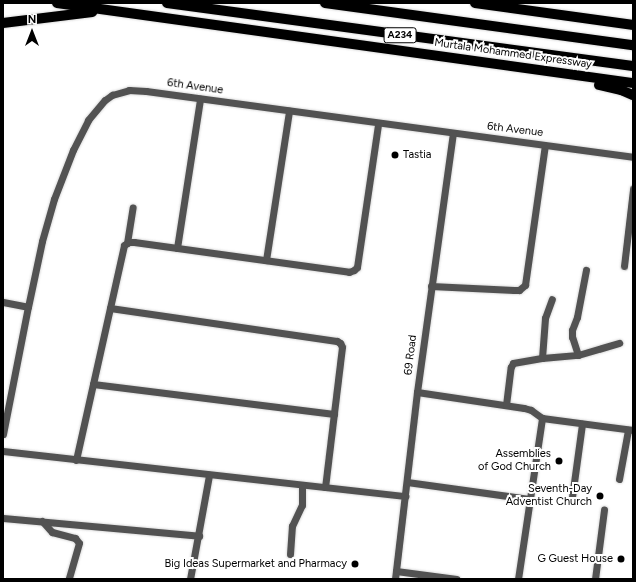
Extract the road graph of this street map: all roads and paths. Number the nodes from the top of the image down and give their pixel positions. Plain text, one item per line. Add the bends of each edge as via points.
1 (57, 3) edge
2 (167, 3) edge
3 (325, 3) edge
4 (475, 3) edge
5 (105, 10) junction
6 (3, 22) edge
7 (633, 25) edge
8 (633, 45) edge
9 (633, 66) edge
10 (517, 67) junction
11 (633, 83) edge
12 (633, 95) edge
13 (200, 99) junction
14 (289, 111) junction
15 (378, 124) junction
16 (453, 134) junction
17 (545, 145) junction
18 (633, 157) edge
19 (633, 188) edge
20 (132, 207) dead end
21 (127, 243) junction
22 (177, 248) junction
23 (266, 260) junction
24 (624, 266) dead end
25 (586, 270) dead end
26 (431, 286) junction
27 (552, 299) dead end
28 (3, 302) edge
29 (28, 307) junction
30 (110, 308) junction
31 (619, 343) dead end
32 (578, 355) junction
33 (542, 358) junction
34 (93, 384) junction
35 (417, 392) junction
36 (506, 405) junction
37 (334, 414) junction
38 (542, 418) junction
39 (582, 424) junction
40 (630, 430) edge
41 (3, 434) edge
42 (3, 451) edge
43 (76, 460) junction
44 (209, 475) junction
45 (619, 479) dead end
46 (407, 482) junction
47 (302, 485) junction
48 (324, 487) junction
49 (405, 496) junction
50 (572, 496) dead end
51 (529, 499) junction
52 (604, 510) dead end
53 (3, 518) edge
54 (42, 521) junction
55 (199, 536) junction
56 (290, 554) dead end
57 (396, 571) junction
58 (69, 579) edge
59 (190, 579) edge
60 (395, 579) edge
61 (456, 579) edge
62 (518, 579) edge
63 (595, 579) edge

1 - 5 highway, Murtala Mohammed Expressway
2 - 9 highway, Murtala Mohammed Expressway / A234
3 - 8 highway, A234
4 - 7 highway
5 - 6 highway
5 - 10 highway, Murtala Mohammed Expressway
10 - 11 highway, Murtala Mohammed Expressway
10 - 12 highway via 538,75 608,86
13 - 14 street, 6th Avenue
13 - 22 street
13 - 29 street, 6th Avenue via 128,90 112,95 96,109 73,150 54,199
14 - 15 street, 6th Avenue
14 - 23 street
15 - 16 street, 6th Avenue
15 - 23 street via 357,266 349,272
16 - 17 street, 6th Avenue
16 - 26 street, 69 Road
17 - 18 street, 6th Avenue
17 - 26 street via 525,285 519,290
19 - 24 street
20 - 21 street
21 - 22 street
21 - 30 street via 123,248
22 - 23 street
25 - 32 street via 578,317 572,330
26 - 35 street, 69 Road
27 - 33 street via 545,318
28 - 29 street
29 - 41 street, 6th Avenue
30 - 34 street
30 - 37 street via 337,341 342,347
31 - 32 street
32 - 33 street
33 - 36 street via 517,362 511,367
34 - 37 street
34 - 43 street
35 - 36 street
35 - 46 street, 69 Road
36 - 38 street via 531,410
37 - 48 street
38 - 39 street
38 - 51 street
39 - 40 street
39 - 50 street
40 - 45 street
42 - 43 street
43 - 44 street
44 - 47 street
44 - 55 street
46 - 49 street, 69 Road
46 - 51 street
47 - 48 street
47 - 56 street via 302,505 292,526
48 - 49 street
49 - 57 street, 69 Road
51 - 62 street
52 - 63 street
53 - 54 street
54 - 55 street
54 - 58 street via 52,532 75,538 79,543
55 - 59 street
57 - 60 street, 69 Road
57 - 61 street

